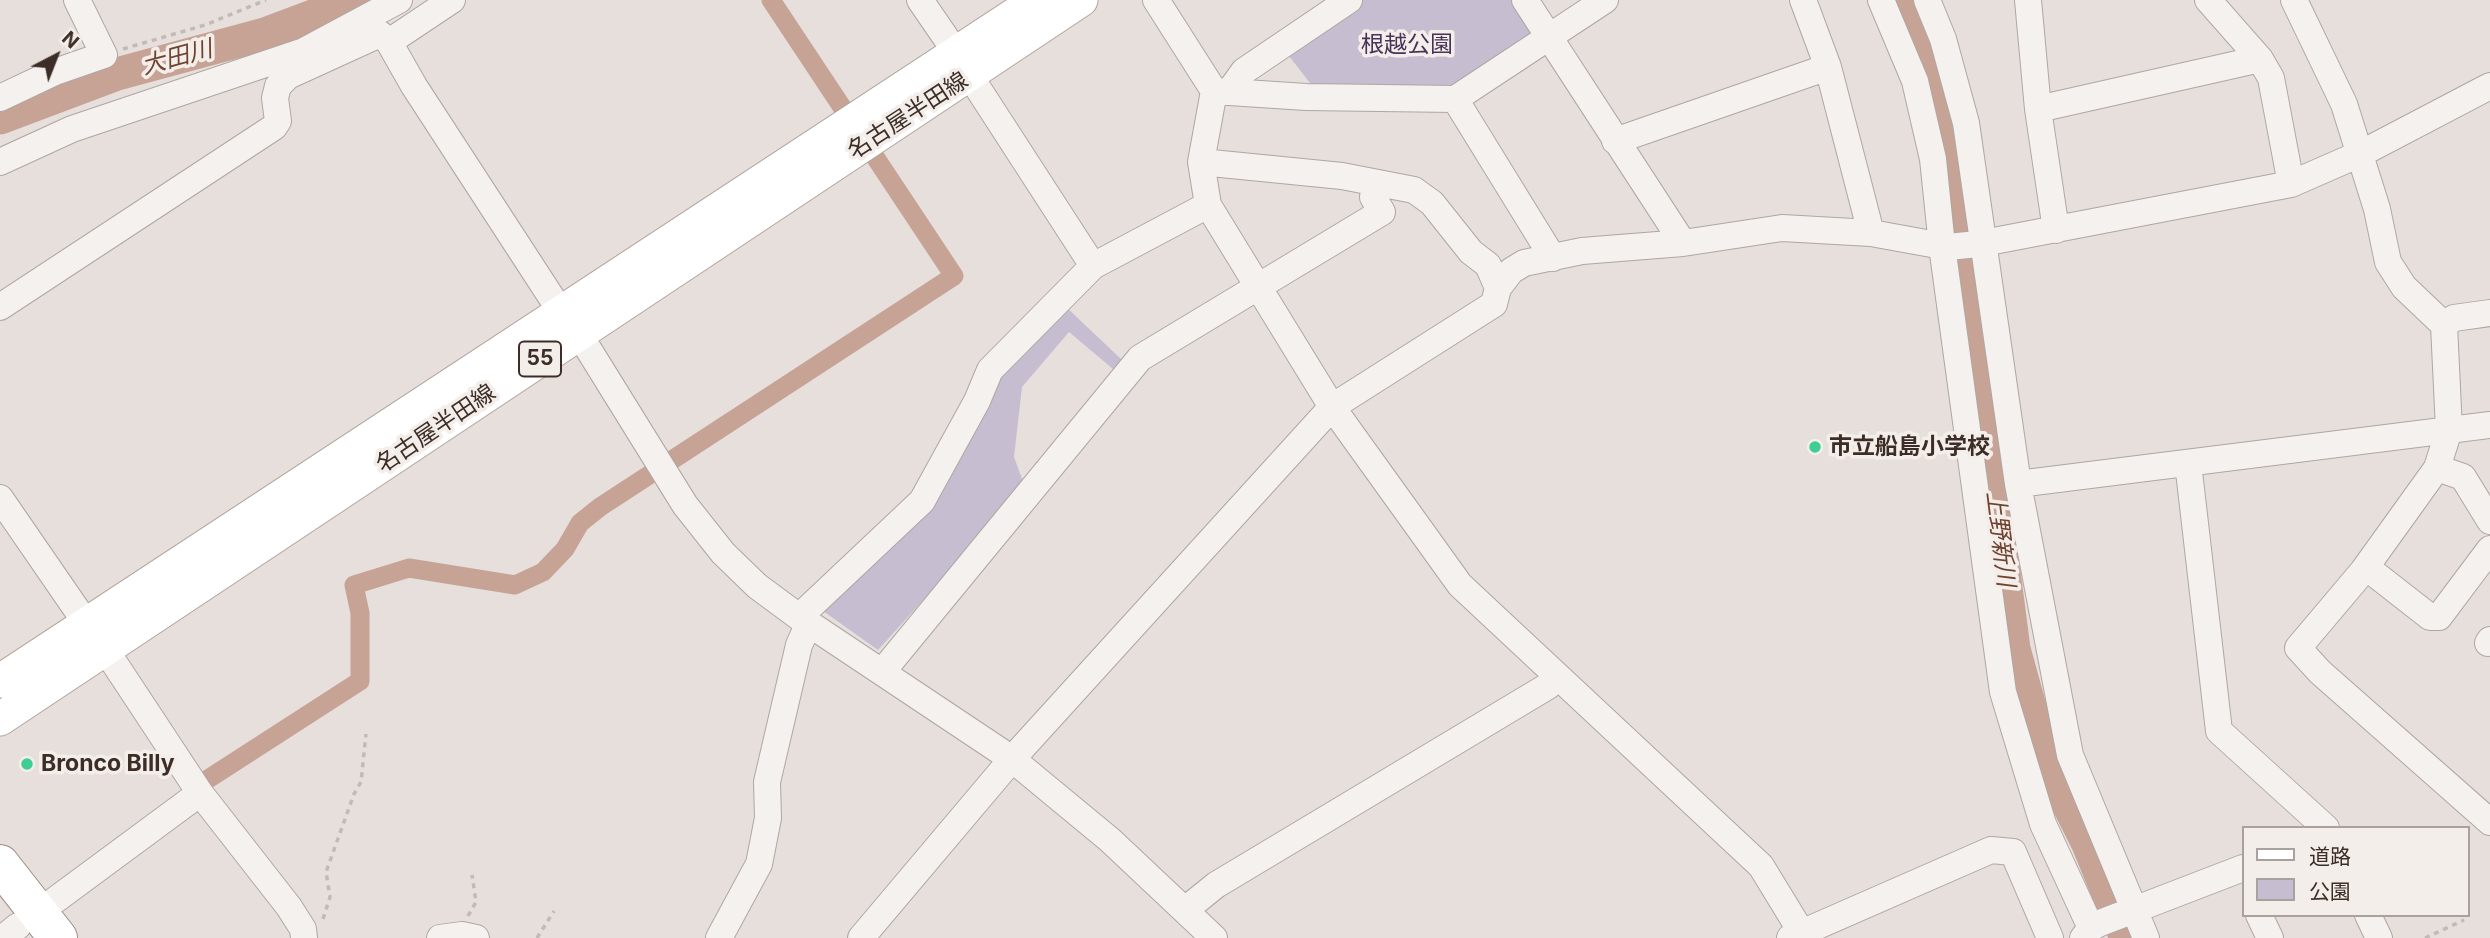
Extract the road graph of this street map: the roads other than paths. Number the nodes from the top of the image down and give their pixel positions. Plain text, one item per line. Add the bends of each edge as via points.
1 (77, 0) edge
2 (399, 0) edge
3 (452, 0) edge
4 (920, 0) edge
5 (1037, 0) edge
6 (1081, 0) edge
7 (1156, 0) edge
8 (1349, 0) edge
9 (1525, 0) edge
10 (1605, 0) edge
11 (1802, 0) edge
12 (1881, 0) edge
13 (1927, 0) edge
14 (2028, 0) edge
15 (2208, 0) edge
16 (2294, 0) edge
17 (1549, 36) junction
18 (389, 42) junction
19 (2260, 59) junction
20 (962, 64) junction
21 (1828, 67) junction
22 (2490, 86) edge
23 (1222, 91) junction
24 (0, 98) edge
25 (1455, 99) junction
26 (2038, 109) junction
27 (1615, 141) junction
28 (2362, 153) junction
29 (0, 162) edge
30 (1200, 162) junction
31 (2291, 184) junction
32 (1373, 197) dead end
33 (1208, 205) junction
34 (2056, 230) junction
35 (1871, 233) junction
36 (1683, 243) junction
37 (1981, 243) junction
38 (1945, 247) junction
39 (1553, 258) junction
40 (1093, 266) junction
41 (1258, 286) junction
42 (1498, 288) junction
43 (0, 307) edge
44 (2490, 313) edge
45 (570, 323) junction
46 (2444, 324) junction
47 (1332, 407) junction
48 (2490, 425) edge
49 (2449, 430) junction
50 (2188, 463) junction
51 (2437, 468) junction
52 (2018, 484) junction
53 (0, 498) edge
54 (2490, 521) edge
55 (2490, 549) edge
56 (2366, 567) junction
57 (804, 620) junction
58 (96, 636) junction
59 (882, 672) junction
60 (1557, 677) junction
61 (0, 681) edge
62 (0, 719) edge
63 (1012, 759) junction
64 (200, 793) junction
65 (2490, 822) edge
66 (2324, 826) edge
67 (0, 864) edge
68 (2242, 872) edge
69 (1185, 910) junction
70 (2134, 910) junction
71 (2260, 917) edge
72 (2369, 917) edge
73 (24, 926) edge
74 (2091, 930) edge
75 (312, 932) edge
76 (1799, 936) edge
77 (719, 938) edge
78 (862, 938) edge
79 (1214, 938) edge
80 (2050, 938) edge
81 (2146, 938) edge
82 (2270, 938) edge
83 (2379, 938) edge

1 - 24 street via 104,55
2 - 29 street via 304,51 72,129
3 - 18 street
4 - 20 street
5 - 20 main road, 名古屋半田線 / 55
6 - 20 main road, 名古屋半田線 / 55
7 - 23 street
8 - 23 street
9 - 17 street
10 - 17 street
11 - 21 street
12 - 38 street via 1915,81 1933,159
13 - 37 street via 1966,123
14 - 26 street
15 - 19 street
16 - 28 street
17 - 25 street
17 - 27 street
18 - 43 street via 380,34 288,76 278,86 274,127
18 - 45 street
19 - 26 street
19 - 31 street via 2271,78
20 - 40 street
20 - 45 main road, 名古屋半田線 / 55
21 - 27 street
21 - 35 street
22 - 28 street
23 - 25 street
23 - 30 street
25 - 39 street
26 - 34 street
27 - 36 street
28 - 31 street
28 - 46 street via 2388,262 2404,287
30 - 33 street
30 - 42 street via 1342,176 1414,190 1432,203 1488,265
31 - 34 street
32 - 41 street via 1382,212
33 - 40 street
33 - 41 street
34 - 37 street
35 - 36 street via 1782,229
35 - 38 street
36 - 39 street via 1583,251
37 - 38 street
37 - 52 street
38 - 74 street via 2003,692 2043,824
39 - 42 street via 1511,271
40 - 57 street via 990,370 922,500
41 - 47 street
41 - 59 street via 1140,358
42 - 47 street via 1494,304
44 - 46 street via 2454,318
45 - 57 street via 685,505 757,586
45 - 58 main road, 名古屋半田線 / 55
46 - 49 street
47 - 60 street via 1460,585
47 - 63 street
48 - 49 street
49 - 50 street
49 - 51 street
50 - 52 street
50 - 66 street via 2219,731
51 - 54 street via 2463,477
51 - 56 street
52 - 70 street via 2070,755
53 - 58 street
55 - 56 street via 2440,617 2430,617
56 - 65 street via 2298,648
57 - 59 street
57 - 77 street via 767,782 768,818 759,864
58 - 61 main road, 名古屋半田線 / 55
58 - 62 main road, 名古屋半田線 / 55
58 - 64 street
59 - 63 street
60 - 69 street via 1216,885
60 - 76 street via 1761,866
63 - 69 street
63 - 78 street
64 - 73 street
64 - 75 street via 303,929
67 - 73 highway
68 - 70 street
69 - 79 street
70 - 74 street
70 - 81 street
71 - 82 street
72 - 83 street
76 - 80 street via 1991,850 2013,852

